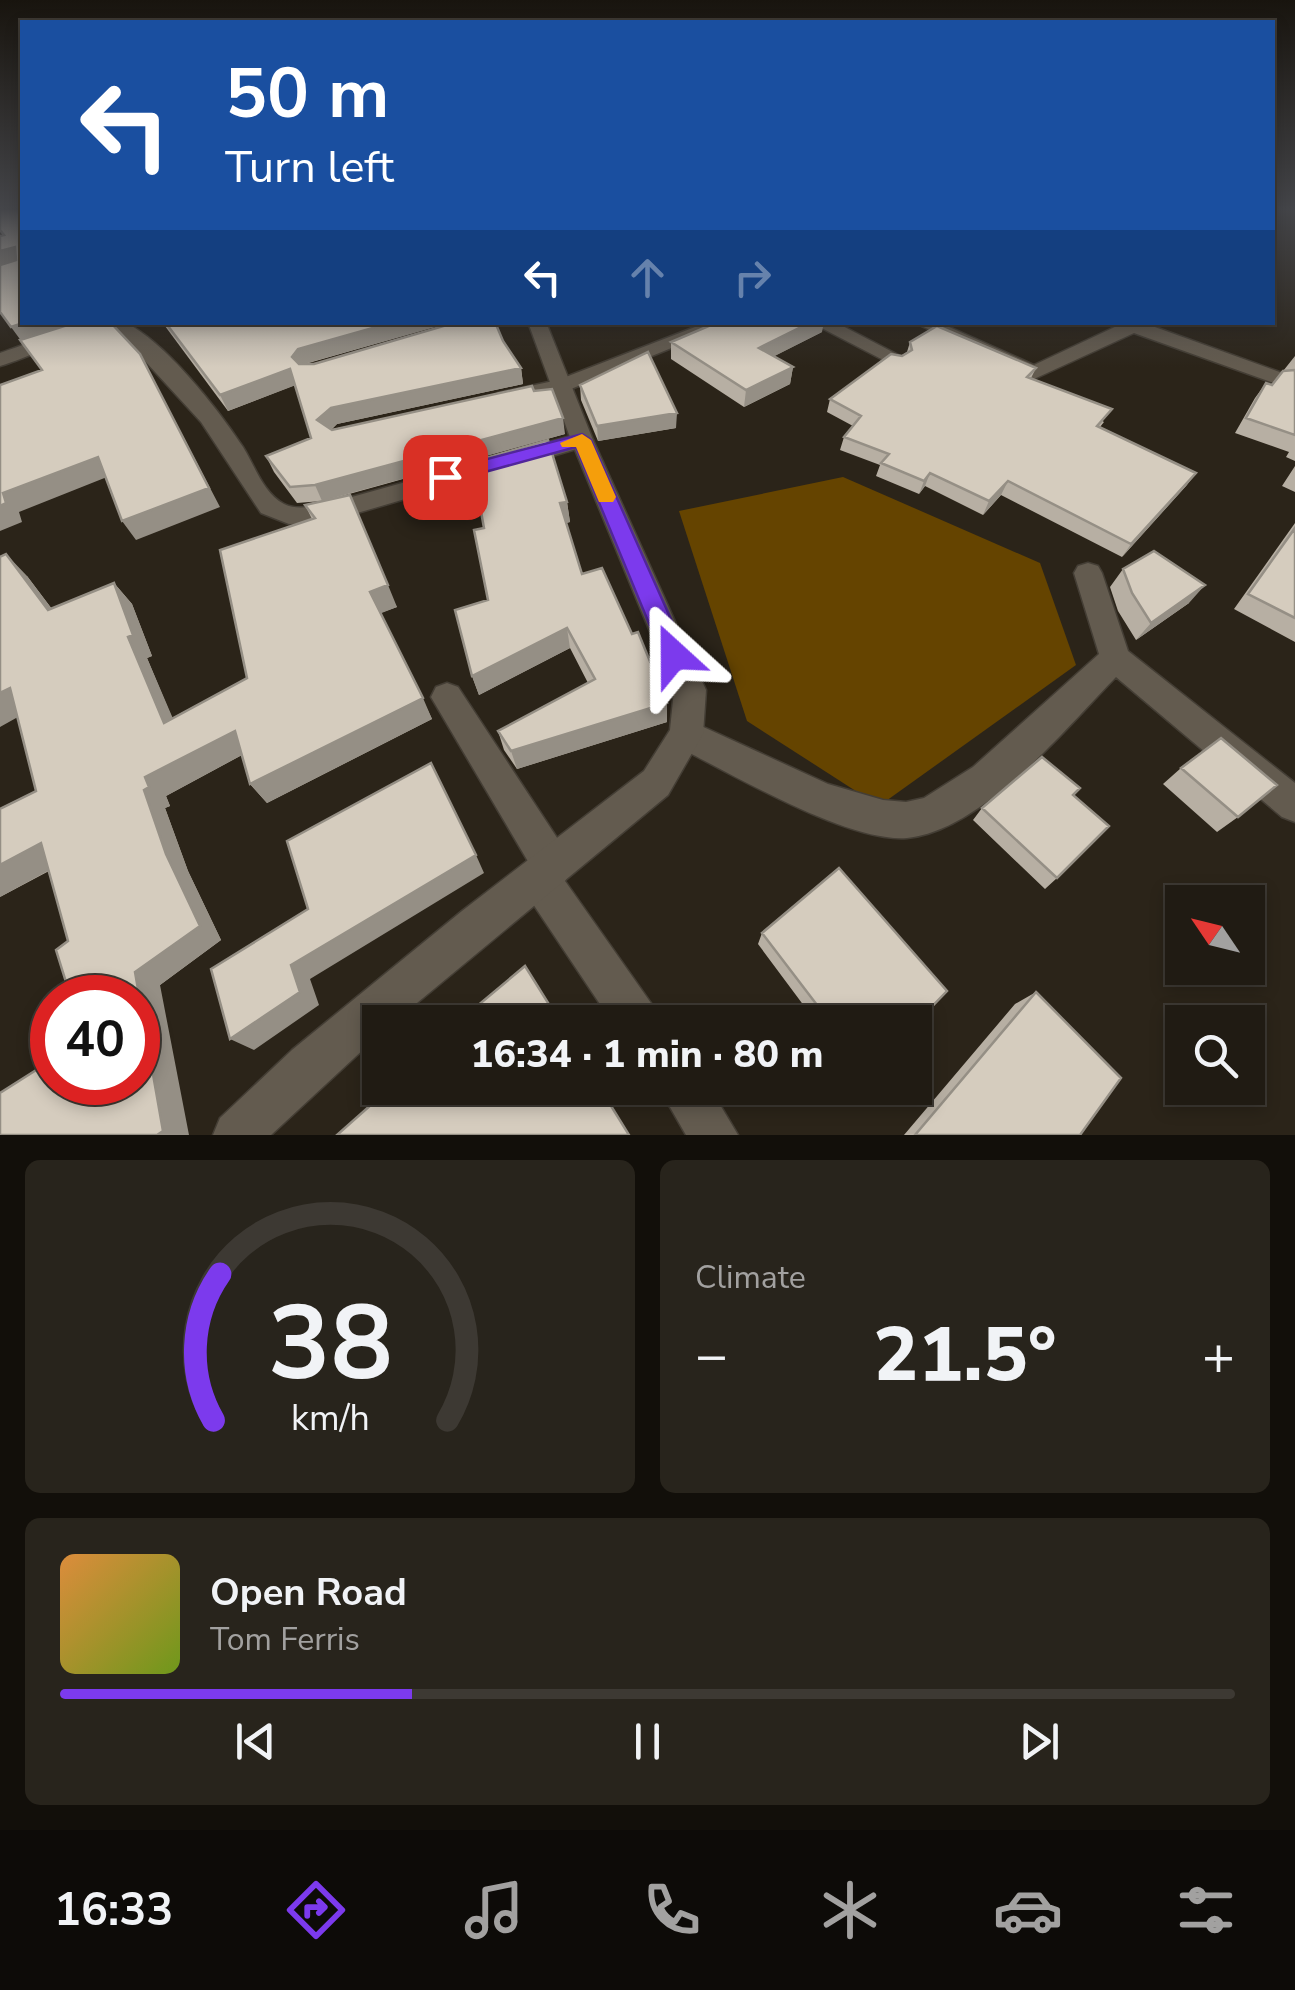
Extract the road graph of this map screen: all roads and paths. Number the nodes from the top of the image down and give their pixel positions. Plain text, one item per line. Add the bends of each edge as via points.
1 (537, 325) edge
2 (718, 325) edge
3 (825, 325) edge
4 (928, 325) edge
5 (1128, 325) edge
6 (1133, 325) edge
7 (896, 359) edge
8 (0, 360) edge
9 (1278, 378) edge
10 (564, 385) junction
11 (488, 402) edge
12 (582, 440) junction
13 (1088, 572) dead end
14 (1115, 658) junction
15 (448, 697) dead end
16 (686, 734) junction
17 (1295, 805) edge
18 (546, 872) junction
19 (628, 1005) edge
20 (694, 1105) edge
21 (238, 1135) edge
22 (714, 1135) edge

1 - 10 street
2 - 10 street
3 - 7 street
4 - 5 street via 1034,374
6 - 9 street
8 - 12 street via 109,327 130,331 218,430 262,498 281,514 298,517
10 - 11 street
10 - 12 street
12 - 16 street via 690,690
13 - 14 street
14 - 16 street via 1001,767 936,812 907,820 812,794
14 - 17 street
15 - 18 street
16 - 18 street via 656,783
18 - 19 street
18 - 21 street via 324,1053
20 - 22 street

